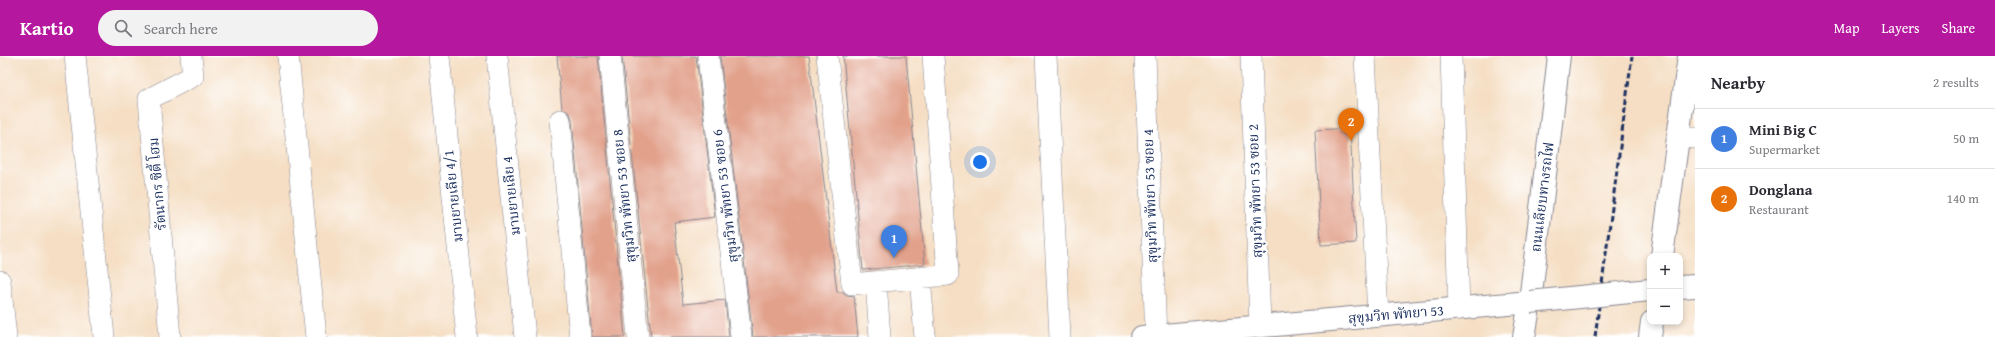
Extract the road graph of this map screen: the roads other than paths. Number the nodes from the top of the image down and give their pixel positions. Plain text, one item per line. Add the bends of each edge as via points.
1 (75, 56) edge
2 (191, 56) edge
3 (288, 56) edge
4 (439, 56) edge
5 (498, 56) edge
6 (610, 56) edge
7 (708, 56) edge
8 (827, 56) edge
9 (933, 56) edge
10 (1046, 56) edge
11 (1145, 56) edge
12 (1251, 56) edge
13 (1365, 56) edge
14 (1451, 56) edge
15 (1559, 56) edge
16 (1689, 56) edge
17 (560, 120) dead end
18 (1686, 137) edge
19 (1663, 253) edge
20 (920, 278) junction
21 (0, 280) edge
22 (876, 282) junction
23 (1695, 286) edge
24 (1683, 287) edge
25 (1647, 290) edge
26 (1530, 302) junction
27 (1459, 309) junction
28 (1378, 316) junction
29 (1652, 325) edge
30 (1260, 326) junction
31 (1229, 333) edge
32 (6, 337) edge
33 (104, 337) edge
34 (170, 337) edge
35 (316, 337) edge
36 (467, 337) edge
37 (525, 337) edge
38 (580, 337) edge
39 (638, 337) edge
40 (741, 337) edge
41 (880, 337) edge
42 (926, 337) edge
43 (1060, 337) edge
44 (1151, 337) edge
45 (1524, 337) edge
46 (1650, 337) edge

1 - 33 street
2 - 34 street, รัตนากร ซิตี้ โฮม via 193,76 150,99
3 - 35 street
4 - 36 street, มาบยายเลีย 4/1
5 - 37 street, มาบยายเลีย 4
6 - 39 street, สุขุมวิท พัทยา 53 ซอย 8
7 - 40 street, สุขุมวิท พัทยา 53 ซอย 6
8 - 22 street via 852,284
9 - 20 street via 948,275
10 - 43 street
11 - 44 street, สุขุมวิท พัทยา 53 ซอย 4
12 - 30 street, สุขุมวิท พัทยา 53 ซอย 2
13 - 28 street
14 - 27 street
15 - 26 street, ถนนเลียบทางรถไฟ
16 - 18 street
17 - 38 street
18 - 19 street
20 - 22 street
20 - 42 street
21 - 32 street
22 - 41 street
23 - 24 street
25 - 26 street, สุขุมวิท พัทยา 53, bridge
26 - 27 street, สุขุมวิท พัทยา 53
26 - 45 street, ถนนเลียบทางรถไฟ
27 - 28 street, สุขุมวิท พัทยา 53
28 - 30 street, สุขุมวิท พัทยา 53
29 - 46 street
30 - 31 street, สุขุมวิท พัทยา 53
31 - 44 street, สุขุมวิท พัทยา 53

